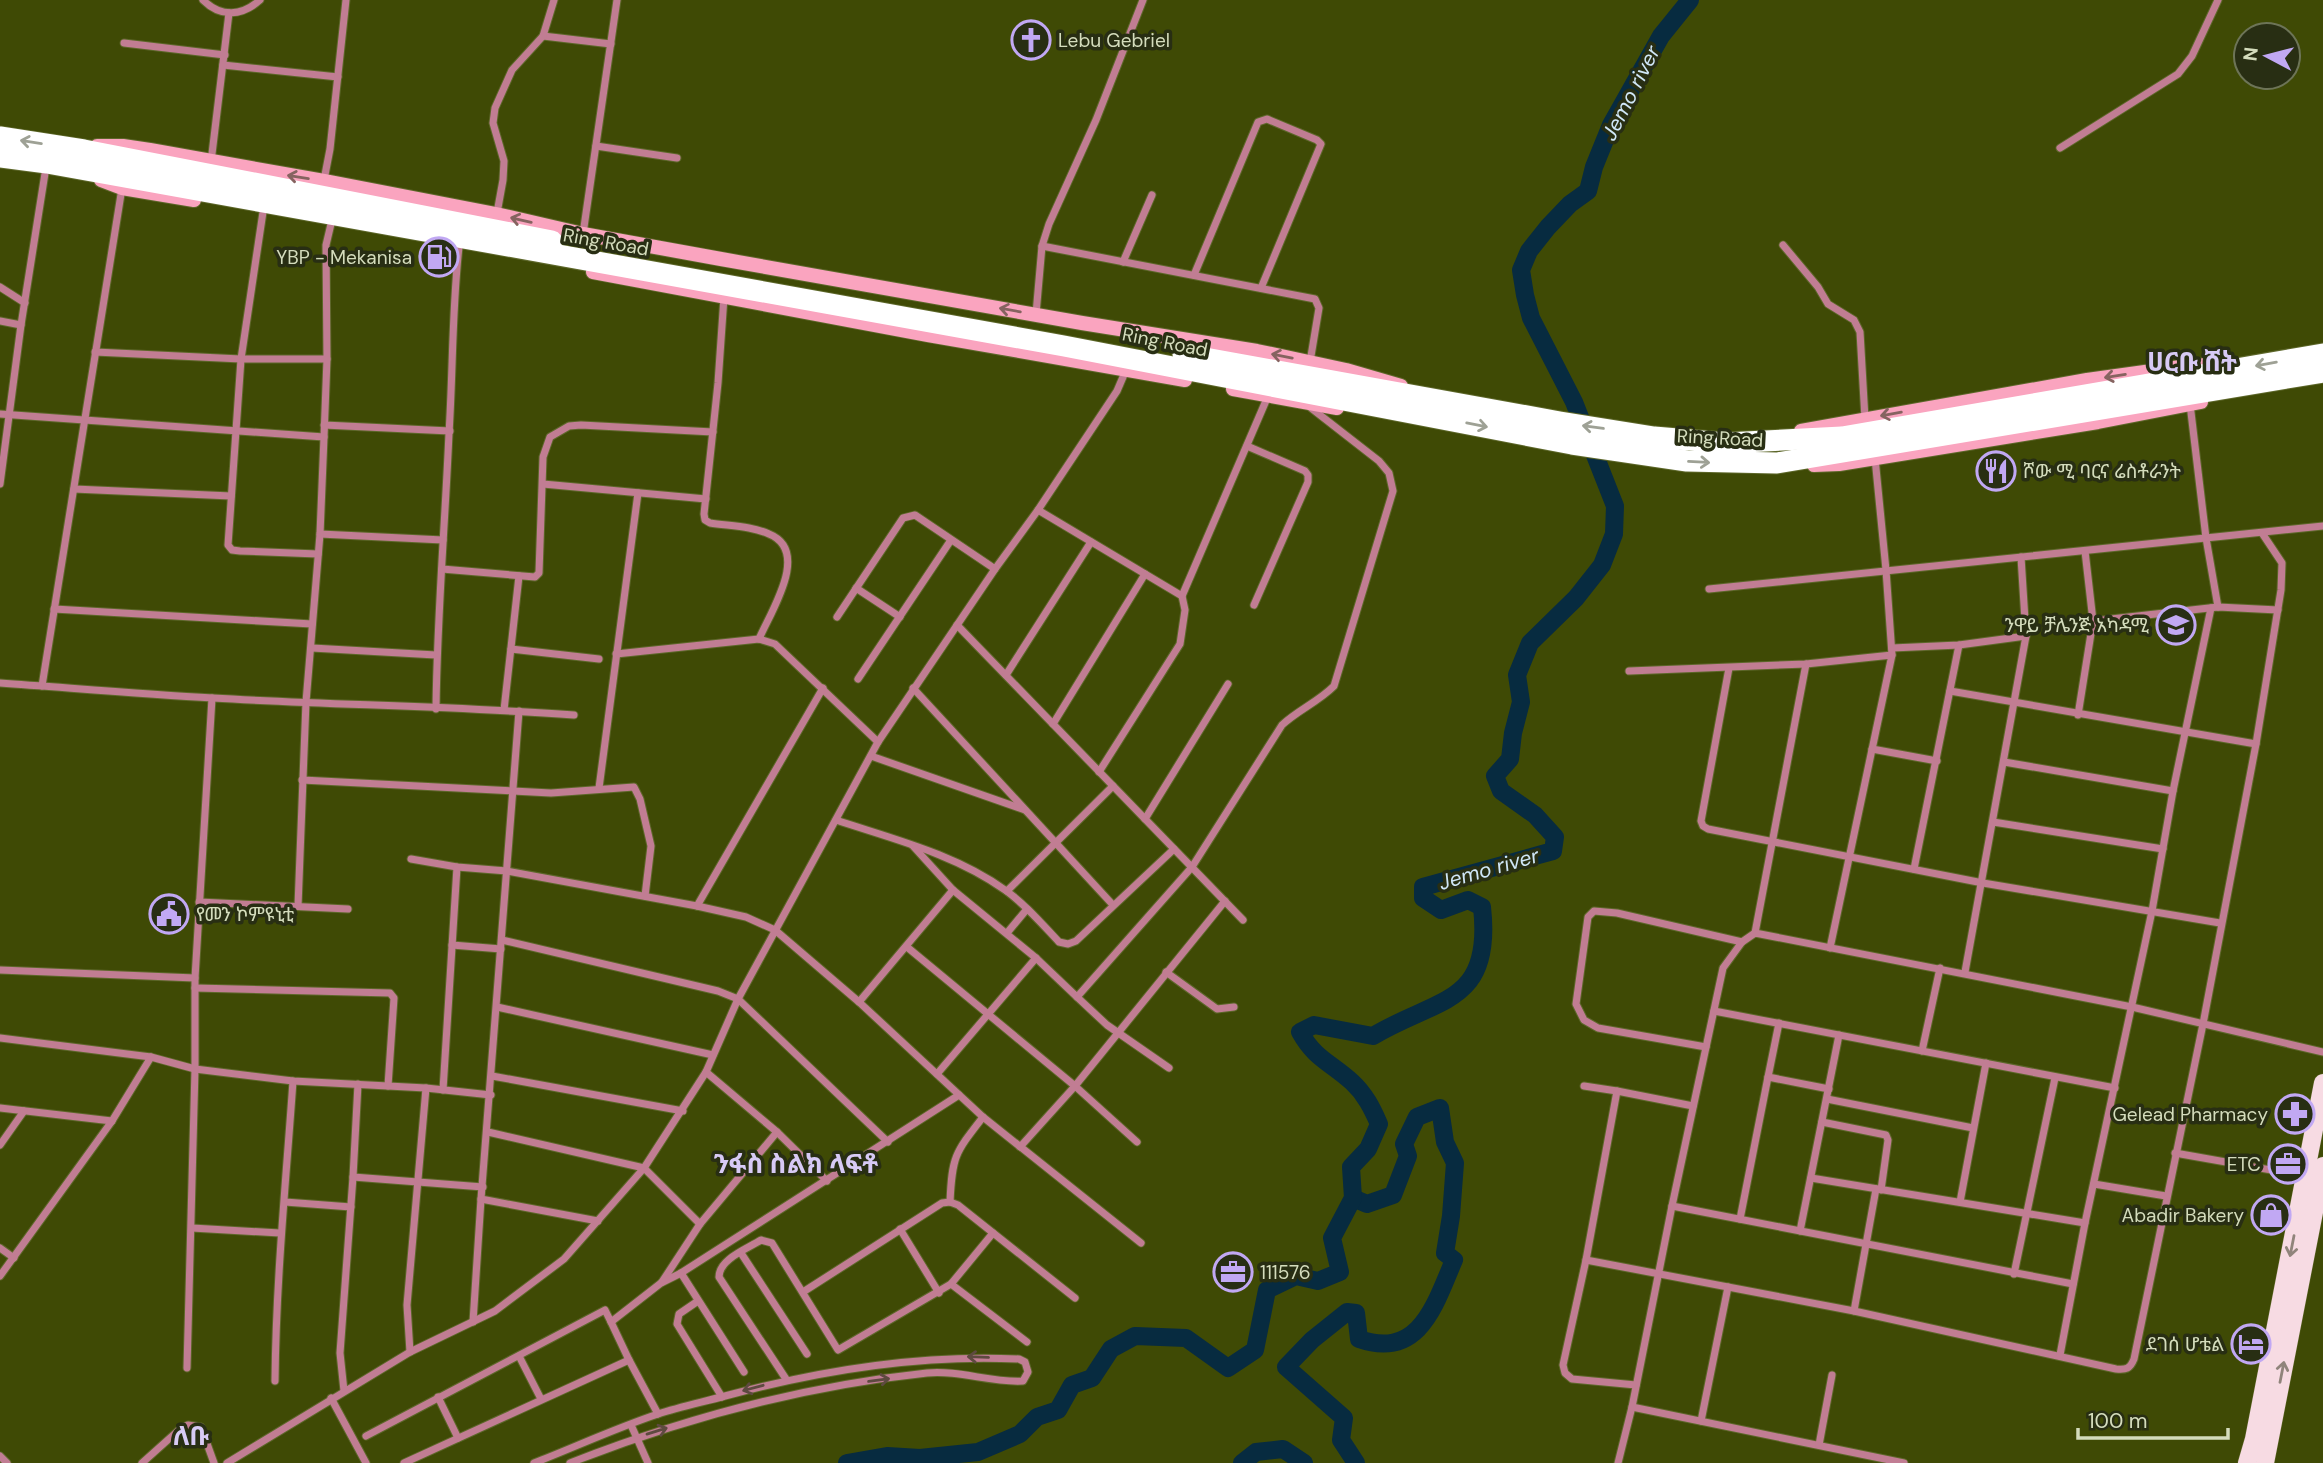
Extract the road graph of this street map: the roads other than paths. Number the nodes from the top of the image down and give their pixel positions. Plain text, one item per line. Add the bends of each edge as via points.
1 (203, 0) edge
2 (260, 0) edge
3 (346, 0) edge
4 (554, 0) edge
5 (617, 0) edge
6 (1143, 0) edge
7 (2217, 0) edge
8 (229, 13) junction
9 (543, 36) junction
10 (124, 43) dead end
11 (611, 44) junction
12 (225, 55) junction
13 (223, 65) junction
14 (338, 77) junction
15 (0, 137) edge
16 (596, 146) junction
17 (2060, 148) dead end
18 (0, 157) edge
19 (677, 158) dead end
20 (59, 159) junction
21 (211, 162) junction
22 (324, 181) junction
23 (122, 188) junction
24 (1152, 195) dead end
25 (263, 212) junction
26 (496, 214) junction
27 (331, 224) junction
28 (583, 234) junction
29 (1783, 245) dead end
30 (1042, 246) junction
31 (459, 247) junction
32 (1123, 262) junction
33 (1194, 275) junction
34 (0, 287) edge
35 (1261, 288) junction
36 (724, 297) junction
37 (25, 303) junction
38 (1036, 314) junction
39 (0, 321) edge
40 (21, 325) junction
41 (1129, 351) junction
42 (95, 352) junction
43 (2323, 354) edge
44 (240, 359) junction
45 (327, 359) junction
46 (1311, 362) junction
47 (2323, 372) edge
48 (2231, 379) junction
49 (1268, 396) junction
50 (1305, 404) junction
51 (1414, 404) junction
52 (2190, 404) junction
53 (0, 415) edge
54 (10, 415) junction
55 (83, 419) junction
56 (1864, 419) junction
57 (324, 425) junction
58 (235, 430) junction
59 (450, 431) junction
60 (713, 432) junction
61 (324, 438) junction
62 (1770, 442) junction
63 (1247, 446) junction
64 (1875, 458) junction
65 (1777, 463) junction
66 (543, 484) junction
67 (0, 485) edge
68 (74, 489) junction
69 (638, 493) junction
70 (231, 496) junction
71 (706, 499) junction
72 (1038, 510) junction
73 (2323, 526) edge
74 (2262, 533) junction
75 (320, 534) junction
76 (2206, 538) junction
77 (443, 540) junction
78 (951, 540) junction
79 (1091, 542) junction
80 (2085, 551) junction
81 (318, 554) junction
82 (2021, 557) junction
83 (442, 569) junction
84 (995, 569) junction
85 (1886, 570) junction
86 (1145, 574) junction
87 (519, 576) junction
88 (856, 588) junction
89 (1709, 589) dead end
90 (1182, 596) junction
91 (1254, 606) dead end
92 (2215, 608) junction
93 (54, 609) junction
94 (2278, 610) junction
95 (837, 617) dead end
96 (900, 617) junction
97 (2093, 621) junction
98 (312, 624) junction
99 (957, 625) junction
100 (2026, 636) junction
101 (759, 639) junction
102 (1959, 645) junction
103 (312, 648) junction
104 (511, 649) junction
105 (1892, 652) junction
106 (616, 654) junction
107 (436, 655) junction
108 (600, 659) dead end
109 (1806, 664) junction
110 (1729, 668) junction
111 (1629, 671) dead end
112 (1006, 675) junction
113 (858, 679) dead end
114 (0, 683) edge
115 (1228, 684) dead end
116 (42, 686) junction
117 (823, 688) junction
118 (913, 688) junction
119 (1950, 691) junction
120 (212, 698) junction
121 (306, 702) junction
122 (2015, 703) junction
123 (436, 709) junction
124 (504, 710) junction
125 (519, 711) junction
126 (574, 715) dead end
127 (2078, 715) junction
128 (1053, 724) junction
129 (2185, 732) junction
130 (878, 742) junction
131 (2256, 744) junction
132 (1872, 749) junction
133 (871, 756) junction
134 (1937, 761) junction
135 (2004, 762) junction
136 (1100, 772) junction
137 (302, 780) junction
138 (1113, 786) junction
139 (599, 788) junction
140 (513, 790) junction
141 (2173, 791) junction
142 (1026, 811) junction
143 (1145, 819) junction
144 (836, 820) junction
145 (1993, 822) junction
146 (1056, 843) junction
147 (1772, 843) junction
148 (913, 846) junction
149 (1174, 849) junction
150 (2163, 849) junction
151 (1849, 857) junction
152 (411, 859) dead end
153 (457, 867) junction
154 (1192, 867) junction
155 (1914, 869) junction
156 (507, 871) junction
157 (1983, 883) junction
158 (953, 890) junction
159 (1007, 891) junction
160 (645, 896) junction
161 (1225, 901) junction
162 (199, 902) junction
163 (1113, 905) junction
164 (298, 906) junction
165 (696, 906) junction
166 (348, 909) dead end
167 (1027, 909) junction
168 (2152, 911) junction
169 (1243, 920) dead end
170 (2220, 923) junction
171 (775, 930) junction
172 (1007, 933) junction
173 (1755, 933) junction
174 (502, 940) junction
175 (1742, 942) junction
176 (452, 945) junction
177 (907, 947) junction
178 (1830, 948) junction
179 (501, 949) junction
180 (1036, 958) junction
181 (1940, 968) junction
182 (0, 970) edge
183 (1166, 972) junction
184 (1965, 972) junction
185 (195, 978) junction
186 (195, 988) junction
187 (1077, 997) junction
188 (738, 999) junction
189 (859, 1002) junction
190 (497, 1007) junction
191 (1234, 1007) dead end
192 (2132, 1007) junction
193 (1714, 1011) junction
194 (988, 1014) junction
195 (1779, 1023) junction
196 (2203, 1024) junction
197 (1119, 1032) junction
198 (1839, 1035) junction
199 (0, 1038) edge
200 (1706, 1047) junction
201 (1922, 1051) junction
202 (2323, 1052) edge
203 (713, 1055) junction
204 (151, 1056) junction
205 (1986, 1063) junction
206 (1169, 1068) dead end
207 (195, 1069) junction
208 (706, 1072) junction
209 (937, 1074) junction
210 (492, 1076) junction
211 (1768, 1077) junction
212 (2055, 1078) junction
213 (293, 1081) junction
214 (2323, 1083) edge
215 (358, 1084) junction
216 (388, 1086) junction
217 (1075, 1086) junction
218 (1584, 1086) dead end
219 (426, 1088) junction
220 (2115, 1088) junction
221 (1829, 1089) junction
222 (443, 1090) junction
223 (1616, 1091) junction
224 (491, 1095) junction
225 (959, 1095) junction
226 (1827, 1099) junction
227 (1693, 1106) junction
228 (0, 1108) edge
229 (24, 1111) junction
230 (682, 1111) junction
231 (983, 1117) junction
232 (112, 1121) junction
233 (1822, 1122) junction
234 (1973, 1128) junction
235 (488, 1132) junction
236 (777, 1132) junction
237 (888, 1142) junction
238 (1137, 1142) dead end
239 (0, 1144) edge
240 (1020, 1147) junction
241 (2175, 1153) junction
242 (2323, 1166) edge
243 (644, 1168) junction
244 (354, 1177) junction
245 (2306, 1177) junction
246 (1811, 1178) junction
247 (416, 1181) junction
248 (827, 1181) junction
249 (2094, 1184) junction
250 (483, 1187) junction
251 (1878, 1189) junction
252 (2166, 1196) junction
253 (481, 1199) junction
254 (285, 1202) junction
255 (950, 1202) junction
256 (1960, 1202) junction
257 (1672, 1206) junction
258 (351, 1207) junction
259 (2026, 1212) junction
260 (1740, 1219) junction
261 (598, 1222) junction
262 (2085, 1223) junction
263 (700, 1224) junction
264 (192, 1228) junction
265 (900, 1229) junction
266 (1800, 1231) junction
267 (280, 1233) junction
268 (993, 1233) junction
269 (1141, 1243) dead end
270 (1865, 1245) junction
271 (0, 1248) edge
272 (741, 1253) junction
273 (14, 1258) junction
274 (1586, 1260) junction
275 (681, 1273) junction
276 (1659, 1274) junction
277 (2014, 1274) junction
278 (0, 1276) edge
279 (661, 1283) junction
280 (951, 1284) junction
281 (2073, 1284) junction
282 (1728, 1287) junction
283 (803, 1292) junction
284 (939, 1293) junction
285 (1074, 1298) dead end
286 (698, 1301) junction
287 (1854, 1311) junction
288 (473, 1322) junction
289 (611, 1322) junction
290 (1027, 1342) dead end
291 (410, 1352) junction
292 (807, 1354) dead end
293 (2060, 1355) junction
294 (519, 1356) junction
295 (629, 1360) junction
296 (187, 1368) dead end
297 (744, 1372) dead end
298 (1832, 1375) dead end
299 (786, 1379) junction
300 (275, 1381) dead end
301 (1636, 1385) junction
302 (344, 1391) junction
303 (438, 1397) junction
304 (722, 1397) junction
305 (331, 1398) junction
306 (541, 1399) junction
307 (1632, 1407) junction
308 (658, 1414) junction
309 (1701, 1421) junction
310 (631, 1425) junction
311 (366, 1436) dead end
312 (636, 1437) junction
313 (458, 1438) junction
314 (1819, 1445) junction
315 (0, 1457) edge
316 (7, 1463) edge
317 (142, 1463) edge
318 (214, 1463) edge
319 (226, 1463) edge
320 (366, 1463) edge
321 (404, 1463) edge
322 (534, 1463) edge
323 (570, 1463) edge
324 (648, 1463) edge
325 (1618, 1463) edge
326 (1904, 1463) edge
327 (2247, 1463) edge
328 (2265, 1463) edge

1 - 8 street via 215,10
2 - 8 street via 250,8
3 - 14 street
4 - 9 street
5 - 11 street
6 - 30 street
7 - 17 street via 2192,56 2178,74
8 - 12 street
9 - 11 street
9 - 26 street via 512,70 495,108 493,123 504,161
10 - 12 street
11 - 16 street
12 - 13 street
13 - 14 street
13 - 21 street
14 - 22 street
20 -> 15 highway, Ring Road
16 - 19 street
16 - 28 street
18 - 20 highway, Ring Road
20 - 21 street via 123,146
20 - 23 street
20 - 37 street
20 - 41 highway, Ring Road
22 -> 21 street
22 - 26 street
23 - 25 street
23 - 42 street
24 - 32 street
25 - 27 street
25 - 44 street
28 -> 26 street
27 - 31 street
27 - 45 street via 326,245
38 -> 28 street
29 - 56 street via 1828,304 1854,320 1860,332
30 - 32 street
30 - 38 street
31 - 36 street
31 - 59 street
32 - 33 street
33 - 35 street
33 - 35 street via 1258,122 1267,119 1321,144
34 - 37 street
35 - 46 street via 1318,303
36 - 41 street
36 - 60 street
37 - 40 street
38 - 41 street
39 - 40 street
40 - 54 street
46 -> 41 street via 1226,345
41 - 49 street
41 - 51 highway, Ring Road
41 - 72 street via 1116,391
42 - 44 street
42 - 55 street
43 -> 48 highway, Ring Road
44 - 45 street
44 - 58 street
45 - 57 street
46 - 51 street via 1398,384
47 - 48 highway, Ring Road
48 - 52 street via 2218,398
48 -> 56 street via 2212,365 2157,370
48 - 62 highway, Ring Road via 1842,437
48 - 65 highway, Ring Road
49 - 50 street
49 - 63 street
50 - 51 street via 1388,413
50 - 154 street via 1380,461 1393,491 1334,686 1282,725
62 -> 51 highway, Ring Road via 1689,441
51 -> 65 highway, Ring Road via 1572,444 1631,454 1700,462
52 - 64 street
52 - 76 street
53 - 54 street
54 - 55 street
54 - 67 street
55 - 58 street
55 - 68 street
56 - 62 street
57 - 59 street
57 - 61 street
58 - 61 street
58 - 70 street
59 - 77 street
60 - 66 street via 569,426 550,437 545,447
60 - 71 street
61 - 75 street
63 - 90 street
63 - 91 street via 1308,475
64 - 65 street via 1839,464
64 - 85 street
66 - 69 street
66 - 87 street via 541,567 535,577
68 - 70 street
68 - 93 street
69 - 71 street
69 - 106 street
70 - 81 street via 228,545 232,550
71 - 101 street via 705,520 766,532 778,538 787,552 787,575
72 - 79 street
72 - 84 street
73 - 74 street
74 - 76 street
74 - 94 street via 2283,571
75 - 77 street
75 - 81 street
76 - 80 street
76 - 92 street
77 - 83 street
78 - 84 street
78 - 88 street via 915,515 907,515
78 - 96 street
79 - 86 street
79 - 112 street
80 - 82 street
80 - 97 street
81 - 98 street
82 - 85 street
82 - 100 street
83 - 87 street
83 - 107 street
84 - 99 street
85 - 89 street
85 - 105 street
86 - 90 street
86 - 128 street
87 - 104 street
88 - 95 street
88 - 96 street
90 - 136 street via 1185,610 1180,644
92 - 94 street
92 - 97 street
92 - 129 street
93 - 98 street
93 - 116 street
94 - 131 street
96 - 113 street
97 - 127 street
98 - 103 street
99 - 112 street
99 - 118 street
100 - 102 street
100 - 122 street
101 - 106 street
101 - 117 street via 783,650
102 - 105 street
102 - 119 street
103 - 107 street
103 - 121 street
104 - 108 street
104 - 124 street
105 - 109 street
105 - 132 street
106 - 139 street
107 - 123 street
109 - 110 street
109 - 147 street
110 - 111 street
110 - 147 street via 1701,821 1709,829
112 - 128 street
114 - 116 street
115 - 143 street
116 - 120 street
117 - 130 street
117 - 165 street
118 - 130 street
118 - 142 street
119 - 122 street
119 - 134 street
120 - 121 street
120 - 162 street
121 - 123 street
121 - 137 street
122 - 127 street
122 - 135 street
123 - 124 street
124 - 125 street
125 - 126 street
125 - 140 street
127 - 129 street
128 - 136 street
129 - 131 street
129 - 141 street
130 - 133 street
131 - 170 street
132 - 134 street
132 - 151 street
133 - 142 street
133 - 144 street
134 - 155 street
135 - 141 street
135 - 145 street
136 - 138 street
137 - 140 street
137 - 164 street
138 - 143 street
138 - 146 street
139 - 140 street via 551,793
139 - 160 street via 628,786 637,790 651,846
140 - 156 street
141 - 150 street
142 - 146 street
143 - 149 street
144 - 148 street
144 - 171 street
145 - 150 street
145 - 157 street
146 - 159 street
146 - 163 street
147 - 151 street
147 - 173 street
148 - 158 street
148 - 159 street via 948,858
149 - 154 street
149 - 163 street
150 - 168 street
151 - 155 street
151 - 178 street
152 - 153 street
153 - 156 street
153 - 176 street
154 - 161 street
154 - 187 street
155 - 157 street
156 - 160 street
156 - 174 street
157 - 168 street
157 - 184 street
158 - 172 street
158 - 177 street
159 - 167 street
160 - 165 street
161 - 169 street
161 - 183 street
162 - 164 street
162 - 185 street
163 - 167 street via 1068,944 1059,942
164 - 166 street
165 - 171 street
167 - 172 street
168 - 170 street
168 - 192 street
170 - 196 street
171 - 188 street
171 - 189 street
172 - 180 street
173 - 175 street
173 - 178 street
174 - 179 street
174 - 188 street
175 - 193 street via 1723,968
175 - 200 street via 1616,913 1594,911 1588,917 1576,1004 1584,1020 1598,1028
176 - 179 street
176 - 222 street
177 - 189 street
177 - 194 street
178 - 181 street
179 - 190 street
180 - 187 street
180 - 194 street
181 - 184 street
181 - 201 street
182 - 185 street
183 - 191 street via 1217,1009
183 - 197 street
184 - 192 street
185 - 186 street
186 - 207 street
186 - 216 street via 390,993 394,998
187 - 197 street
188 - 203 street
188 - 237 street
189 - 209 street
190 - 203 street
190 - 210 street
192 - 196 street
192 - 220 street
193 - 195 street
193 - 200 street
194 - 209 street
194 - 217 street
195 - 198 street
195 - 211 street
196 - 202 street
196 - 241 street
197 - 206 street
197 - 217 street
198 - 201 street
198 - 221 street
199 - 204 street
200 - 227 street
201 - 205 street
203 - 208 street
204 - 207 street
204 - 232 street
205 - 212 street
205 - 234 street
207 - 213 street
207 - 264 street
208 - 230 street
208 - 236 street
209 - 225 street
210 - 224 street
210 - 230 street
211 - 221 street
211 - 260 street
212 - 220 street
212 - 259 street
213 - 215 street
213 - 254 street
214 - 245 main road
215 - 216 street
215 - 244 street
216 - 219 street
217 - 238 street
217 - 240 street
218 - 223 street
219 - 222 street
219 - 247 street
220 - 249 street
221 - 226 street
222 - 224 street
223 - 227 street
223 - 274 street
224 - 235 street
225 - 231 street
225 - 237 street
226 - 233 street
226 - 234 street
227 - 257 street
228 - 229 street
229 - 232 street
229 - 239 street
230 - 243 street
231 - 240 street
231 - 255 street via 956,1155
232 - 273 street
233 - 246 street
233 - 251 street via 1886,1135
234 - 256 street
235 - 243 street
235 - 250 street
236 - 248 street
236 - 263 street
237 - 248 street
240 - 269 street
241 - 245 street
241 - 252 street
328 -> 242 main road
243 - 261 street
243 - 263 street
244 - 247 street
244 - 258 street
245 -> 327 main road
246 - 251 street
246 - 266 street
247 - 250 street
247 - 291 street via 407,1305
248 - 275 street
249 - 252 street
249 - 262 street
250 - 253 street
251 - 256 street
251 - 270 street
252 - 293 street via 2131,1367 2116,1369
253 - 261 street
253 - 288 street
254 - 258 street
254 - 267 street
255 - 265 street
255 - 268 street
256 - 259 street
257 - 260 street
257 - 276 street
258 - 302 street via 340,1353
259 - 262 street
259 - 277 street
260 - 266 street
261 - 288 street via 565,1259
262 - 281 street
263 - 279 street
264 - 267 street
264 - 296 street
265 - 283 street
265 - 284 street
266 - 270 street
267 - 300 street
268 - 280 street
268 - 285 street
270 - 277 street
270 - 287 street
271 - 273 street
272 - 283 street via 761,1240 772,1243
272 - 292 street
272 - 299 street via 723,1264 719,1277
273 - 278 street
274 - 276 street
274 - 301 street via 1564,1354 1565,1373 1572,1379
275 - 279 street
275 - 286 street
276 - 282 street
276 - 301 street
277 - 281 street
279 - 289 street
280 - 284 street
280 - 290 street
281 - 293 street
282 - 287 street
282 - 309 street
283 - 284 street via 838,1350
286 - 297 street
286 - 304 street via 679,1314 677,1324
287 - 293 street
288 - 291 street
289 - 294 street via 605,1310
289 - 295 street
291 - 302 street
294 - 303 street
294 - 306 street
295 - 306 street
295 - 308 street
298 - 314 street
299 -> 304 street
312 -> 299 street via 847,1384 930,1373 1008,1382 1023,1381 1028,1372 1019,1359 928,1358
301 - 307 street
302 - 305 street
303 - 311 street
303 - 313 street
304 - 308 street
305 - 319 street
305 - 320 street
306 - 313 street
307 - 309 street
307 - 325 street
308 - 310 street
309 - 314 street
310 - 312 street
310 - 322 street
312 - 323 street
312 - 324 street
313 - 321 street
314 - 326 street
315 - 316 street
317 - 318 street via 188,1425 201,1427

